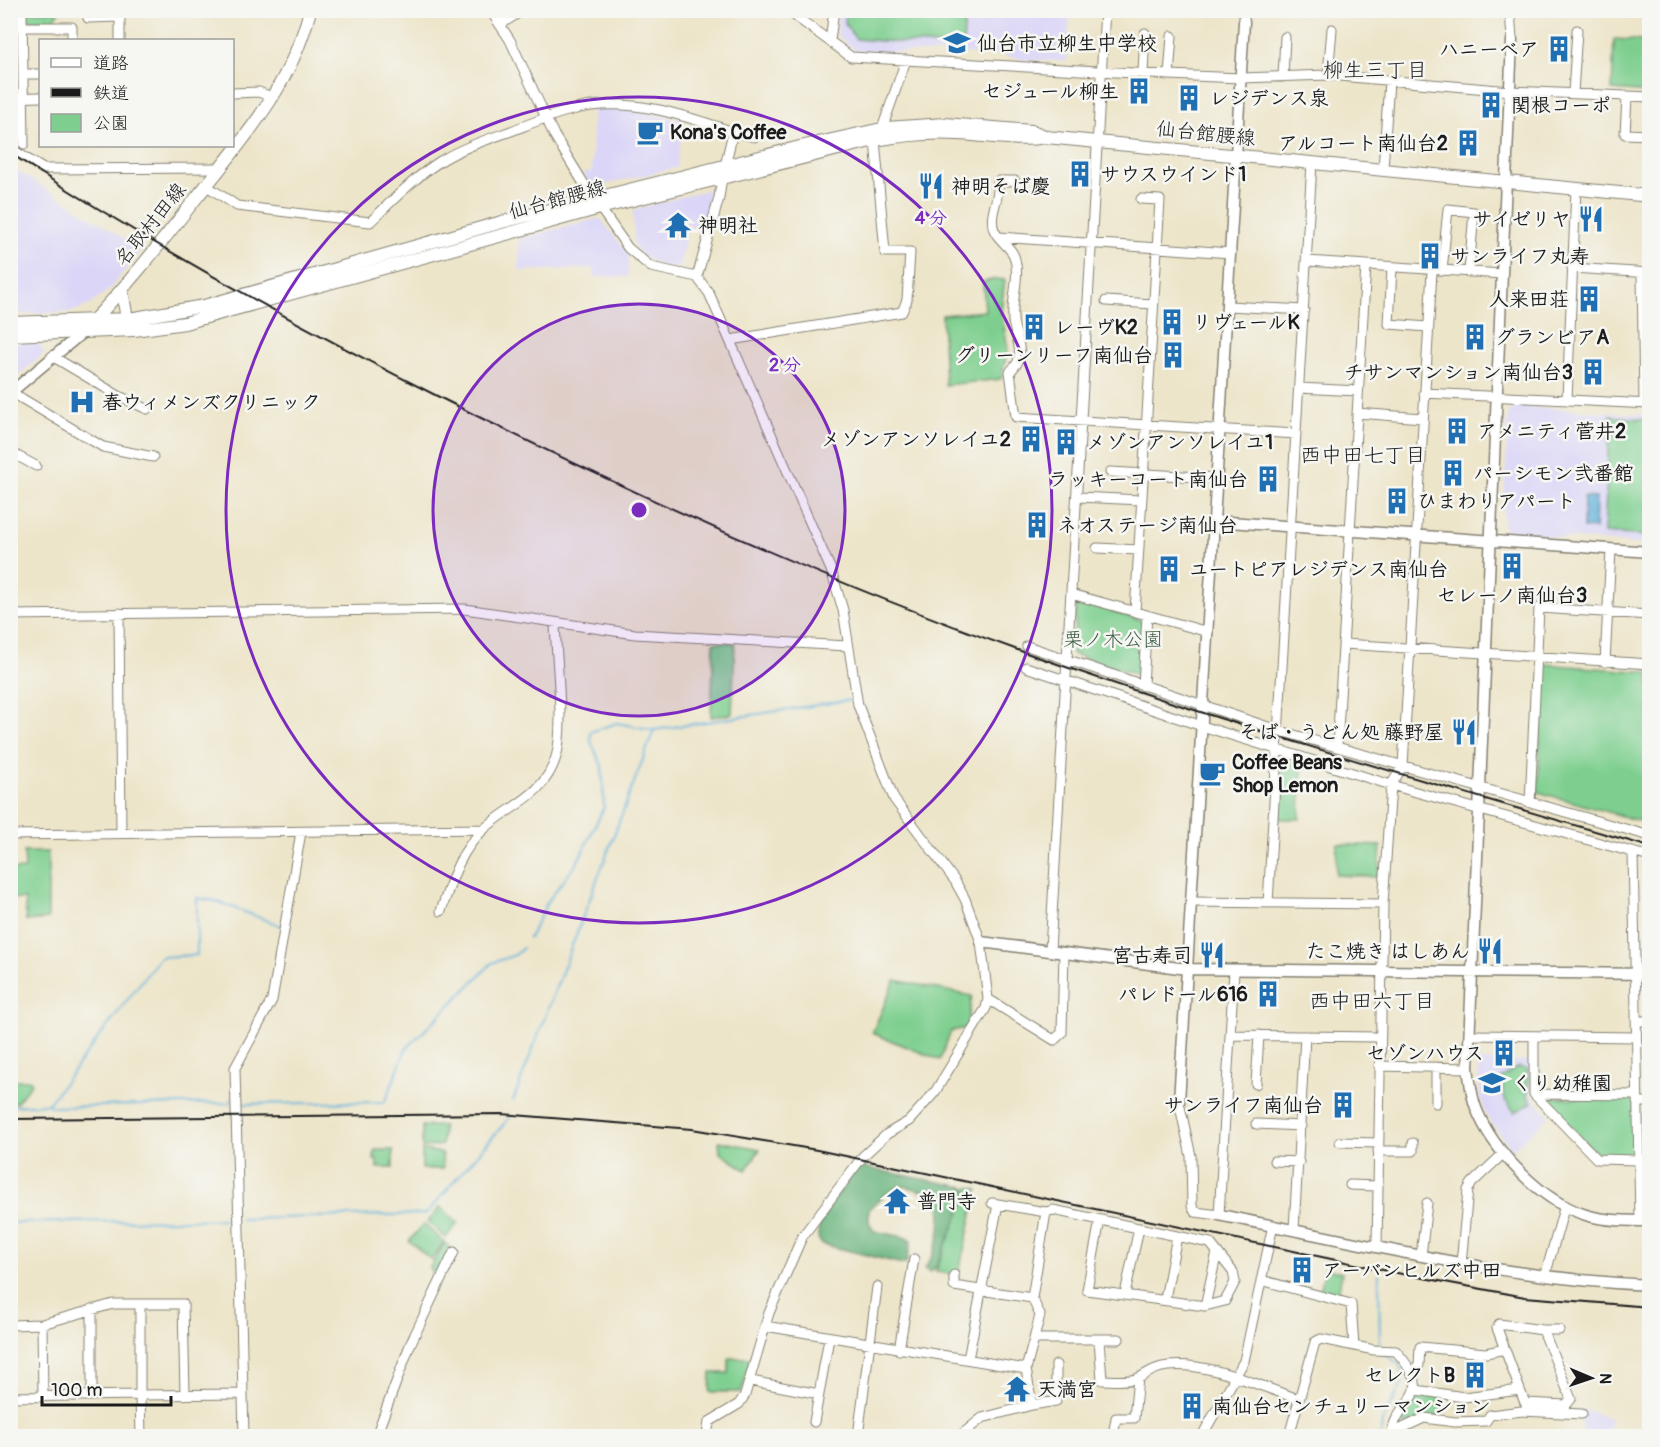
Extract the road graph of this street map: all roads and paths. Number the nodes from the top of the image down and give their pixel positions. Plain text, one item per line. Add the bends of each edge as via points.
1 (22, 10) edge
2 (89, 10) edge
3 (310, 10) edge
4 (490, 10) edge
5 (523, 10) edge
6 (787, 10) edge
7 (834, 10) edge
8 (1105, 10) edge
9 (1510, 10) edge
10 (1244, 16) edge
11 (500, 25) junction
12 (22, 27) junction
13 (1332, 29) dead end
14 (1577, 30) dead end
15 (1145, 33) dead end
16 (1172, 36) dead end
17 (1286, 37) dead end
18 (72, 39) edge
19 (120, 39) edge
20 (1512, 40) joint
21 (830, 41) junction
22 (905, 63) junction
23 (1101, 71) junction
24 (1143, 73) junction
25 (23, 74) junction
26 (39, 74) edge
27 (1169, 75) junction
28 (1328, 75) junction
29 (1283, 77) junction
30 (1241, 78) junction
31 (1389, 81) junction
32 (1510, 91) junction
33 (234, 93) edge
34 (1573, 93) junction
35 (23, 97) junction
36 (39, 97) edge
37 (1627, 97) junction
38 (10, 98) edge
39 (1650, 98) edge
40 (273, 99) junction
41 (546, 118) junction
42 (882, 129) junction
43 (733, 132) junction
44 (1650, 135) edge
45 (754, 137) dead end
46 (1046, 137) junction
47 (875, 140) junction
48 (1098, 142) junction
49 (24, 144) dead end
50 (10, 148) edge
51 (1237, 155) junction
52 (1312, 163) junction
53 (220, 168) junction
54 (1383, 170) junction
55 (724, 171) junction
56 (1015, 181) dead end
57 (1506, 182) junction
58 (207, 186) junction
59 (1576, 189) junction
60 (1650, 196) edge
61 (1141, 199) dead end
62 (597, 203) junction
63 (999, 237) junction
64 (1092, 242) junction
65 (1158, 247) junction
66 (1231, 253) junction
67 (1307, 261) junction
68 (1366, 266) junction
69 (1392, 268) junction
70 (1572, 268) junction
71 (1432, 271) junction
72 (1442, 271) junction
73 (1469, 272) junction
74 (1646, 273) edge
75 (1502, 274) junction
76 (697, 277) junction
77 (122, 290) junction
78 (1106, 301) dead end
79 (1153, 304) junction
80 (1228, 306) junction
81 (1304, 310) junction
82 (127, 319) junction
83 (92, 321) junction
84 (10, 323) edge
85 (1428, 327) junction
86 (82, 333) junction
87 (10, 335) edge
88 (730, 340) junction
89 (52, 356) junction
90 (1299, 388) junction
91 (1358, 391) junction
92 (11, 392) edge
93 (1424, 393) junction
94 (1497, 398) junction
95 (1567, 400) junction
96 (1647, 404) edge
97 (147, 409) dead end
98 (1356, 413) junction
99 (1422, 418) junction
100 (1081, 420) junction
101 (1146, 425) junction
102 (1220, 430) junction
103 (1296, 434) junction
104 (10, 452) edge
105 (153, 457) dead end
106 (36, 466) dead end
107 (1110, 472) dead end
108 (1143, 474) junction
109 (1218, 478) junction
110 (1078, 497) junction
111 (1141, 500) junction
112 (1215, 521) junction
113 (1290, 527) junction
114 (1350, 531) junction
115 (1416, 537) junction
116 (1491, 542) junction
117 (1096, 548) dead end
118 (1139, 550) junction
119 (1611, 550) junction
120 (1650, 552) edge
121 (1071, 594) junction
122 (1608, 611) junction
123 (1135, 612) junction
124 (119, 613) junction
125 (10, 615) edge
126 (1147, 615) junction
127 (1650, 615) edge
128 (555, 623) junction
129 (1208, 632) junction
130 (1344, 645) junction
131 (847, 646) junction
132 (1027, 646) dead end
133 (1409, 648) junction
134 (1486, 654) junction
135 (1537, 658) junction
136 (1067, 660) junction
137 (1605, 662) junction
138 (1650, 664) edge
139 (1026, 667) dead end
140 (1066, 681) junction
141 (1143, 686) junction
142 (1204, 706) junction
143 (1202, 726) junction
144 (1277, 730) junction
145 (1337, 747) junction
146 (1276, 749) junction
147 (1402, 766) junction
148 (1391, 785) junction
149 (1480, 788) junction
150 (1530, 803) junction
151 (1478, 809) junction
152 (484, 829) junction
153 (301, 832) junction
154 (121, 833) junction
155 (10, 835) edge
156 (1650, 837) edge
157 (1633, 852) junction
158 (1650, 857) edge
159 (1191, 902) junction
160 (1268, 903) junction
161 (1383, 904) junction
162 (441, 911) dead end
163 (981, 942) junction
164 (1050, 950) junction
165 (1065, 953) junction
166 (1187, 969) junction
167 (1234, 971) junction
168 (1380, 971) junction
169 (1473, 972) junction
170 (1635, 974) junction
171 (1650, 974) edge
172 (988, 999) junction
173 (1636, 1021) junction
174 (1650, 1021) edge
175 (1231, 1035) junction
176 (1259, 1035) junction
177 (1470, 1035) junction
178 (1305, 1036) junction
179 (1534, 1036) junction
180 (1379, 1037) junction
181 (1636, 1038) junction
182 (1378, 1066) junction
183 (1436, 1067) junction
184 (1468, 1068) junction
185 (1256, 1084) dead end
186 (1534, 1094) junction
187 (1637, 1098) junction
188 (1179, 1102) joint
189 (1650, 1102) edge
190 (1436, 1103) dead end
191 (1256, 1124) dead end
192 (1301, 1126) junction
193 (1340, 1142) dead end
194 (1413, 1143) dead end
195 (1378, 1147) junction
196 (1504, 1153) junction
197 (1638, 1160) junction
198 (1274, 1161) dead end
199 (1299, 1162) junction
200 (1350, 1185) dead end
201 (1377, 1186) junction
202 (1427, 1203) dead end
203 (1565, 1206) junction
204 (1046, 1212) junction
205 (1219, 1215) junction
206 (1100, 1220) junction
207 (1645, 1221) edge
208 (1273, 1225) junction
209 (1139, 1228) junction
210 (1294, 1229) junction
211 (1177, 1236) junction
212 (1377, 1246) junction
213 (454, 1252) dead end
214 (1217, 1252) junction
215 (1421, 1256) junction
216 (914, 1259) dead end
217 (1461, 1264) junction
218 (954, 1275) dead end
219 (1545, 1276) junction
220 (1262, 1280) junction
221 (1650, 1285) edge
222 (877, 1287) dead end
223 (980, 1290) junction
224 (1125, 1294) junction
225 (1032, 1298) junction
226 (1165, 1299) junction
227 (140, 1304) junction
228 (1206, 1306) junction
229 (92, 1309) junction
230 (42, 1324) junction
231 (10, 1325) edge
232 (765, 1326) junction
233 (1544, 1330) junction
234 (1558, 1330) dead end
235 (829, 1338) junction
236 (1034, 1339) junction
237 (1099, 1339) junction
238 (1119, 1339) dead end
239 (868, 1345) junction
240 (1354, 1346) junction
241 (1505, 1349) junction
242 (898, 1350) junction
243 (968, 1359) junction
244 (1056, 1365) dead end
245 (1026, 1369) junction
246 (1414, 1371) junction
247 (1138, 1378) junction
248 (1233, 1378) junction
249 (751, 1381) junction
250 (1416, 1390) junction
251 (1520, 1390) junction
252 (242, 1394) junction
253 (819, 1394) junction
254 (140, 1395) junction
255 (185, 1395) junction
256 (92, 1396) junction
257 (10, 1397) edge
258 (43, 1397) junction
259 (1299, 1399) junction
260 (1032, 1405) junction
261 (1582, 1413) dead end
262 (814, 1422) dead end
263 (1391, 1435) edge
264 (141, 1437) edge
265 (244, 1437) edge
266 (376, 1437) edge
267 (707, 1437) edge
268 (858, 1437) edge
269 (960, 1437) edge
270 (1113, 1437) edge
271 (1202, 1437) edge
272 (1289, 1437) edge

1 - 12 street
2 - 19 street via 88,18 120,17
3 - 40 main road, 名取村田線 via 300,48
4 - 11 street
5 - 11 street
6 - 21 street
7 - 21 street
8 - 23 street
9 - 20 street
10 - 30 street
11 - 41 street
12 - 18 street via 72,27
12 - 25 street
13 - 28 street
14 - 34 street
15 - 24 street
16 - 27 street
17 - 29 street
20 - 32 street
21 - 22 street via 851,57
22 - 23 street
22 - 42 street
23 - 24 street
23 - 48 street
24 - 27 street
25 - 26 street
25 - 35 street
27 - 30 street
28 - 29 street
28 - 31 street
29 - 30 street
30 - 51 street
31 - 32 street
31 - 54 street
32 - 34 street
32 - 57 street
33 - 40 street via 259,92
34 - 37 street
35 - 36 street
35 - 38 street
35 - 49 street
37 - 39 street
37 - 44 street via 1625,134
40 - 53 main road, 名取村田線
41 - 43 street via 577,108 631,107 690,117
41 - 58 street via 441,160 369,222 237,206
41 - 62 street
42 - 46 main road, 仙台館腰線 via 945,124 1032,131
42 - 55 main road, 仙台館腰線
43 - 45 street
43 - 55 street
46 - 47 main road, 仙台館腰線 via 1030,140 932,134
46 - 48 main road, 仙台館腰線
47 - 55 main road, 仙台館腰線
47 - 88 street via 885,252 910,252 908,290 902,312
48 - 51 main road, 仙台館腰線
48 - 64 street
50 - 53 street via 43,169
51 - 52 main road, 仙台館腰線
51 - 66 street
52 - 54 main road, 仙台館腰線
52 - 67 street
53 - 58 main road, 名取村田線
54 - 57 main road, 仙台館腰線
55 - 62 main road, 仙台館腰線
55 - 76 street
56 - 63 street via 998,181 994,230
57 - 59 main road, 仙台館腰線
57 - 75 street
58 - 77 main road, 名取村田線
59 - 60 main road, 仙台館腰線
59 - 70 street
61 - 65 street via 1160,200
62 - 76 street via 642,262
62 - 82 main road, 仙台館腰線 via 214,304
62 - 86 main road, 仙台館腰線 via 185,323
63 - 64 street
63 - 100 street via 1014,255 1017,274 1012,306 1018,361 1010,372 1016,417
64 - 65 street
64 - 100 street
65 - 66 street
65 - 79 street
66 - 80 street
67 - 68 street
67 - 81 street
68 - 69 street
68 - 91 street
69 - 71 street
69 - 85 street via 1389,324
70 - 74 street
70 - 95 street
71 - 72 street
71 - 85 street
72 - 73 street
72 - 73 street via 1448,209 1474,212
73 - 75 street
74 - 96 street
75 - 94 street
76 - 88 street via 709,293
77 - 82 main road
77 - 83 main road, 名取村田線
78 - 79 street
79 - 101 street
80 - 81 street
80 - 102 street
81 - 90 street
82 - 83 main road, 仙台館腰線
83 - 84 main road, 仙台館腰線
83 - 86 main road, 名取村田線
85 - 93 street
86 - 87 main road, 仙台館腰線
86 - 89 street
88 - 131 street via 831,570 843,610
89 - 92 street
89 - 97 street
90 - 91 street
90 - 103 street
91 - 98 street
92 - 105 street via 103,447
93 - 94 street
93 - 99 street
94 - 95 street
94 - 116 street
95 - 96 street
98 - 99 street
98 - 114 street
99 - 115 street
100 - 101 street
100 - 110 street
101 - 102 street
101 - 108 street
102 - 103 street
102 - 109 street
103 - 113 street
104 - 106 street
107 - 108 street
108 - 109 street
108 - 111 street
109 - 112 street
110 - 111 street
110 - 121 street
111 - 118 street
112 - 113 street
112 - 129 street
113 - 114 street
113 - 144 street
114 - 115 street
114 - 130 street
115 - 116 street
115 - 133 street
116 - 119 street
116 - 134 street
117 - 118 street
118 - 123 street
119 - 120 street
119 - 122 street
121 - 123 street
121 - 136 street
122 - 127 street
122 - 135 street via 1539,608
122 - 137 street
123 - 126 street
124 - 125 street
124 - 128 street via 465,609
124 - 154 street
126 - 129 street
126 - 141 street
128 - 131 street via 635,634
128 - 152 street via 557,755 539,789
129 - 142 street
130 - 133 street
130 - 145 street
131 - 163 street via 858,705 894,799 955,881
132 - 136 street
133 - 134 street
133 - 147 street
134 - 135 street
134 - 149 street
135 - 137 street
135 - 150 street
136 - 140 street
136 - 141 street
137 - 138 street
139 - 140 street
140 - 143 street
140 - 164 street
141 - 142 street
142 - 143 street
142 - 144 street
143 - 146 street
143 - 159 street
144 - 145 street
144 - 146 street
145 - 147 street
146 - 148 street
146 - 160 street
147 - 148 street
147 - 149 street
148 - 151 street
148 - 161 street
149 - 150 street
149 - 151 street
150 - 156 street
151 - 157 street
151 - 169 street
152 - 153 street
152 - 162 street via 461,857
153 - 154 street
153 - 252 street via 272,1000 236,1068
154 - 155 street
157 - 158 street
157 - 170 street
159 - 160 street
159 - 166 street
160 - 161 street
161 - 168 street
163 - 164 street
163 - 172 street
164 - 165 street
165 - 166 street
165 - 172 street via 1062,1033 1054,1040
166 - 167 street
166 - 188 street
167 - 168 street
167 - 175 street
168 - 169 street
168 - 180 street
169 - 170 street
169 - 177 street
170 - 171 street
170 - 173 street
172 - 232 street via 935,1092 909,1121 863,1156 802,1237
173 - 174 street
173 - 181 street
175 - 176 street
175 - 205 street
176 - 178 street
176 - 185 street
177 - 179 street
177 - 184 street
178 - 180 street
178 - 192 street
179 - 181 street
179 - 186 street
180 - 182 street
181 - 187 street
182 - 183 street
182 - 195 street
183 - 184 street
183 - 190 street
184 - 196 street via 1476,1107 1488,1133
186 - 187 street
186 - 197 street via 1597,1159
187 - 189 street
187 - 197 street
188 - 205 street via 1191,1156 1192,1206 1195,1212
191 - 192 street
192 - 199 street
193 - 195 street
194 - 195 street via 1413,1151
195 - 201 street
196 - 203 street via 1546,1195
196 - 217 street via 1468,1190
197 - 207 street
198 - 199 street
199 - 210 street
200 - 201 street
201 - 212 street
202 - 215 street
203 - 207 street via 1608,1220
203 - 219 street
204 - 206 street via 1053,1210
204 - 223 street via 995,1203
204 - 225 street
205 - 208 street
206 - 209 street
206 - 224 street via 1087,1290
208 - 210 street
208 - 220 street
209 - 211 street
209 - 224 street
210 - 212 street
211 - 214 street via 1210,1243
211 - 226 street
212 - 215 street
213 - 266 street via 410,1345
214 - 228 street
214 - 228 street via 1233,1272 1235,1282 1225,1300
215 - 217 street
216 - 242 street
217 - 219 street
218 - 223 street via 954,1286
219 - 221 street
220 - 240 street via 1351,1304
220 - 248 street via 1244,1361
222 - 239 street
223 - 225 street
223 - 243 street
224 - 226 street
225 - 236 street via 1040,1315
226 - 228 street
227 - 229 street
227 - 254 street
227 - 255 street via 183,1304
229 - 230 street
229 - 256 street
230 - 231 street
230 - 258 street
232 - 235 street
232 - 249 street
233 - 234 street
233 - 241 street via 1499,1324
233 - 251 street via 1571,1399 1566,1405 1525,1403
235 - 239 street
235 - 253 street
236 - 237 street
236 - 245 street
237 - 238 street
237 - 247 street via 1102,1380
239 - 242 street
239 - 268 street
240 - 246 street via 1396,1351
240 - 259 street via 1321,1339 1315,1342
241 - 246 street via 1486,1353 1420,1347 1419,1365
241 - 251 street
242 - 243 street
243 - 245 street
244 - 260 street via 1056,1401
245 - 260 street
246 - 250 street
247 - 248 street via 1152,1369 1170,1365 1222,1371
247 - 270 street via 1134,1418 1116,1418
248 - 259 street
248 - 271 street
249 - 253 street
249 - 267 street via 739,1404 709,1422
250 - 251 street via 1464,1397
250 - 263 street
252 - 255 street
252 - 265 street
253 - 262 street
254 - 255 street
254 - 256 street
254 - 264 street
256 - 258 street
257 - 258 street
259 - 272 street
260 - 269 street via 982,1418
261 - 263 street via 1522,1410 1490,1415 1486,1421 1455,1422 1424,1418

